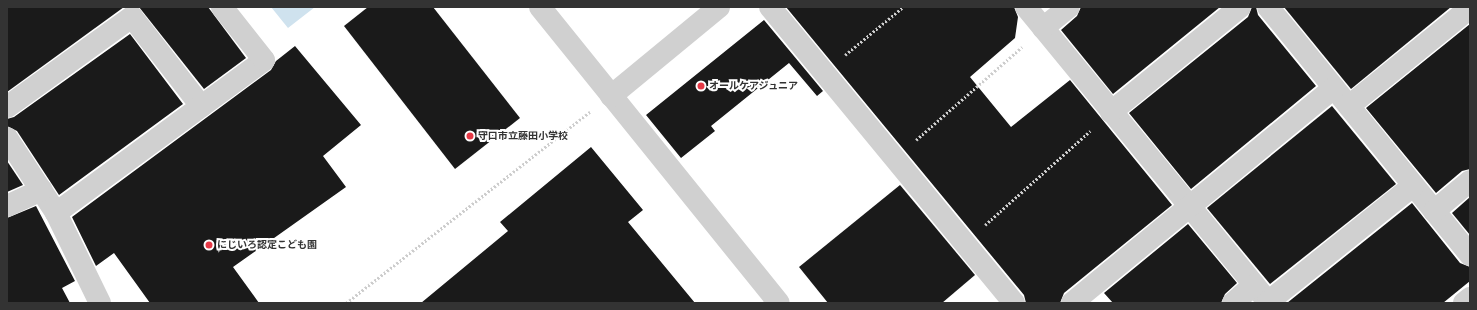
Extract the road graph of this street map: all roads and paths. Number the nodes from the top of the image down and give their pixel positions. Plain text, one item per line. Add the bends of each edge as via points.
1 (222, 7) edge
2 (540, 7) edge
3 (719, 7) edge
4 (770, 7) edge
5 (903, 7) edge
6 (1026, 7) edge
7 (1069, 7) edge
8 (1240, 7) edge
9 (1268, 7) edge
10 (1470, 8) edge
11 (1043, 28) junction
12 (824, 73) junction
13 (1334, 88) junction
14 (611, 96) junction
15 (201, 106) junction
16 (1349, 106) junction
17 (7, 107) edge
18 (1112, 112) junction
19 (7, 138) edge
20 (894, 159) junction
21 (1470, 181) edge
22 (1413, 186) junction
23 (41, 190) junction
24 (7, 206) edge
25 (1189, 206) junction
26 (1434, 211) junction
27 (56, 213) junction
28 (963, 244) junction
29 (1470, 255) edge
30 (1254, 285) junction
31 (1470, 298) edge
32 (100, 303) edge
33 (346, 303) edge
34 (779, 303) edge
35 (1013, 303) edge
36 (1072, 303) edge
37 (1233, 303) edge
38 (1268, 303) edge
39 (1464, 303) edge

1 - 15 street via 264,60
2 - 14 street
3 - 14 street
4 - 12 street
5 - 12 path
6 - 11 street
7 - 11 street
8 - 18 street
9 - 13 street
10 - 16 street
11 - 18 street
11 - 20 path
12 - 20 street
13 - 16 street
13 - 25 street
14 - 33 path
14 - 34 street
15 - 17 street via 132,17
15 - 27 street
16 - 22 street
18 - 25 street
18 - 28 path
19 - 23 street
20 - 28 street
21 - 26 street
22 - 26 street
22 - 38 street
23 - 24 street
23 - 27 street
25 - 30 street
25 - 36 street
26 - 29 street
27 - 32 street
28 - 35 street
30 - 37 street
30 - 38 street
31 - 39 street

